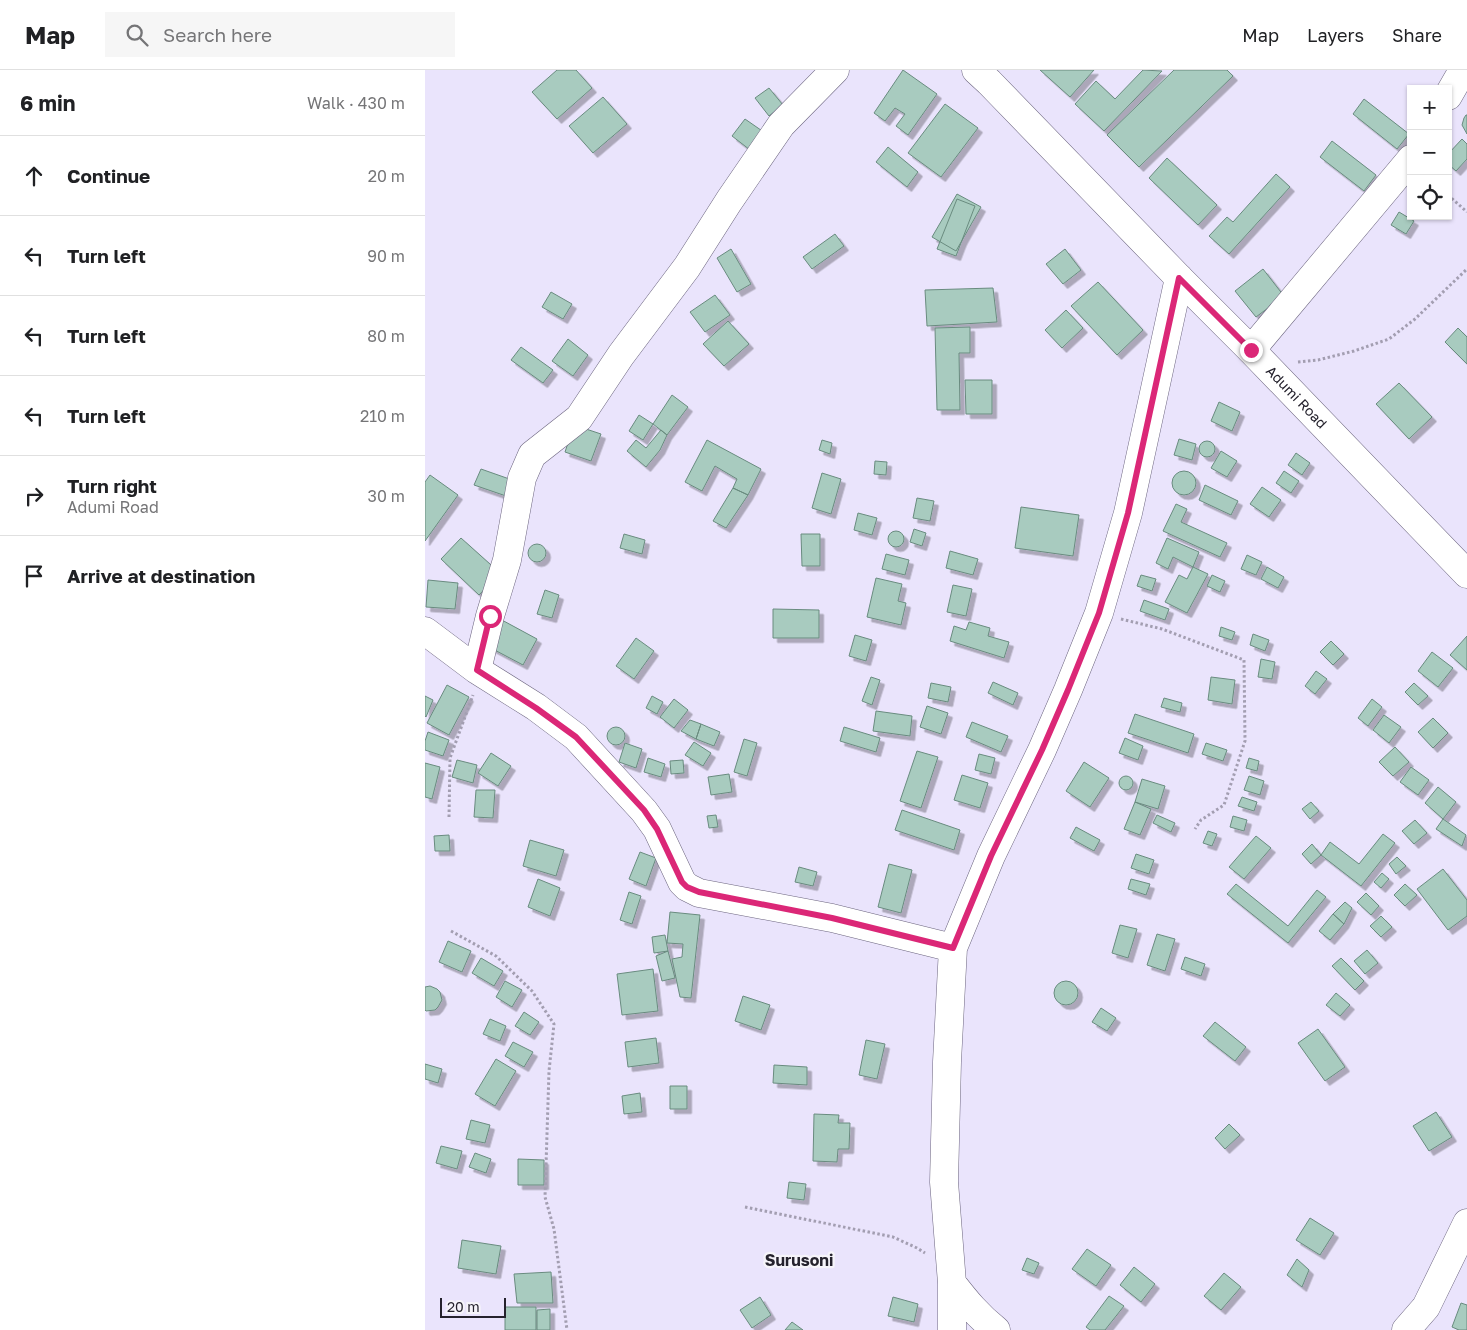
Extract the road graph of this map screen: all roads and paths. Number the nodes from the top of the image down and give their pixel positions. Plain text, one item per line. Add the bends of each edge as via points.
1 (835, 70) edge
2 (1463, 70) edge
3 (989, 74) edge
4 (1452, 89) edge
5 (1407, 164) edge
6 (1452, 199) edge
7 (1467, 212) edge
8 (1467, 269) edge
9 (1179, 278) junction
10 (1258, 357) junction
11 (1467, 574) edge
12 (1099, 613) junction
13 (425, 631) edge
14 (477, 670) junction
15 (449, 817) dead end
16 (1195, 829) dead end
17 (451, 931) dead end
18 (953, 948) junction
19 (745, 1207) dead end
20 (1467, 1224) edge
21 (925, 1253) dead end
22 (952, 1283) junction
23 (567, 1330) edge
24 (952, 1330) edge
25 (996, 1330) edge
26 (1406, 1330) edge

1 - 14 street via 781,126 687,267 579,418 532,454 522,478 507,560
2 - 4 street
3 - 9 street, Adumi Road
5 - 10 street
6 - 7 path
8 - 10 path via 1389,339 1318,360
9 - 10 street, Adumi Road
9 - 12 street via 1128,513
10 - 11 street, Adumi Road
12 - 16 path via 1162,629 1244,660 1245,741 1225,805 1201,820
12 - 18 street
13 - 14 street
14 - 15 path via 477,687 450,758
14 - 18 street via 576,737 644,810 687,887
17 - 23 path via 496,956 532,991 554,1024 549,1071 545,1197 555,1229
18 - 22 street via 945,1182
19 - 21 path via 893,1237
20 - 26 street via 1426,1307
22 - 24 street
22 - 25 street via 972,1309

